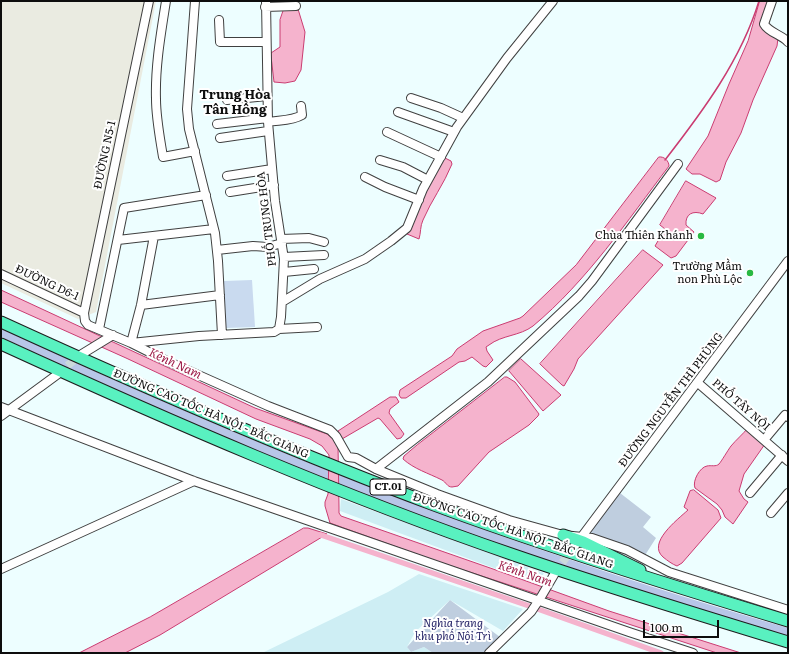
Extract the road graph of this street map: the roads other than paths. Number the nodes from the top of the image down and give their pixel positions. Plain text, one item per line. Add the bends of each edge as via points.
1 (149, 1) edge
2 (166, 1) edge
3 (195, 1) edge
4 (552, 1) edge
5 (772, 1) edge
6 (265, 4) edge
7 (293, 6) dead end
8 (219, 20) dead end
9 (787, 37) edge
10 (266, 42) junction
11 (267, 96) junction
12 (412, 98) dead end
13 (227, 100) dead end
14 (301, 106) dead end
15 (398, 112) dead end
16 (463, 118) junction
17 (268, 120) junction
18 (217, 124) dead end
19 (268, 131) junction
20 (387, 132) dead end
21 (454, 132) junction
22 (220, 138) dead end
23 (194, 151) junction
24 (441, 157) junction
25 (380, 160) dead end
26 (678, 164) dead end
27 (272, 169) junction
28 (227, 176) dead end
29 (365, 177) dead end
30 (428, 180) junction
31 (274, 186) junction
32 (230, 192) dead end
33 (206, 196) junction
34 (419, 200) junction
35 (214, 229) junction
36 (154, 236) junction
37 (118, 240) junction
38 (282, 241) junction
39 (324, 242) dead end
40 (217, 250) junction
41 (324, 255) dead end
42 (284, 257) junction
43 (788, 261) edge
44 (314, 269) dead end
45 (284, 272) junction
46 (1, 274) edge
47 (220, 295) junction
48 (282, 302) junction
49 (141, 305) junction
50 (84, 313) junction
51 (1, 322) edge
52 (317, 326) dead end
53 (279, 328) junction
54 (99, 329) junction
55 (222, 335) junction
56 (109, 337) junction
57 (132, 343) junction
58 (1, 344) edge
59 (84, 352) tunnel mouth
60 (58, 374) tunnel mouth
61 (698, 383) junction
62 (5, 409) edge
63 (1, 416) edge
64 (788, 417) edge
65 (764, 440) junction
66 (785, 458) edge
67 (376, 468) junction
68 (194, 481) junction
69 (750, 493) dead end
70 (788, 493) edge
71 (771, 513) dead end
72 (563, 535) joint
73 (580, 539) junction
74 (571, 551) tunnel mouth
75 (1, 569) edge
76 (555, 573) tunnel mouth
77 (539, 601) junction
78 (738, 606) junction
79 (788, 610) edge
80 (788, 621) edge
81 (788, 642) edge
82 (489, 653) edge
83 (693, 653) edge

1 - 50 street, ĐƯỜNG N5-1
2 - 23 street via 156,99 163,157
3 - 23 street via 187,109
4 - 16 street
5 - 9 street via 764,24 770,30
6 - 7 street
6 - 10 street, PHỐ TRUNG HÒA
8 - 10 street via 220,42
10 - 11 street, PHỐ TRUNG HÒA
11 - 13 street
11 - 17 street, PHỐ TRUNG HÒA
12 - 16 street
14 - 17 street via 302,115 298,117
15 - 21 street
16 - 21 street
17 - 18 street
17 - 19 street, PHỐ TRUNG HÒA
19 - 22 street
19 - 27 street, PHỐ TRUNG HÒA
20 - 24 street
21 - 24 street
23 - 33 street
24 - 30 street
25 - 30 street
26 - 67 street via 579,296 488,382
27 - 28 street
27 - 31 street, PHỐ TRUNG HÒA
29 - 34 street
30 - 34 street
31 - 32 street
31 - 38 street, PHỐ TRUNG HÒA
33 - 35 street
33 - 37 street via 124,208
34 - 48 street via 407,228 391,241 365,258 320,279
35 - 36 street
35 - 40 street
36 - 37 street
36 - 49 street
37 - 54 street
38 - 39 street via 309,238
38 - 40 street via 268,248 252,246
38 - 42 street, PHỐ TRUNG HÒA
40 - 47 street
41 - 42 street
42 - 45 street, PHỐ TRUNG HÒA
43 - 61 street, ĐƯỜNG NGUYỄN THÌ PHÙNG
44 - 45 street
45 - 48 street, PHỐ TRUNG HÒA
46 - 50 street, ĐƯỜNG D6-1
47 - 49 street
47 - 55 street
48 - 53 street, PHỐ TRUNG HÒA
49 - 57 street
50 - 54 street via 86,324
51 - 78 highway, ĐƯỜNG CAO TỐC HÀ NỘI - BẮC GIANG / CT.01 via 215,418 433,504 527,538
52 - 53 street
53 - 55 street via 274,332
54 - 56 street
55 - 57 street
56 - 57 street
56 - 59 street
57 - 67 street via 268,406 330,430 347,456
58 - 81 highway, ĐƯỜNG CAO TỐC HÀ NỘI - BẮC GIANG / CT.01 via 208,437 425,523 513,555
60 - 62 street
61 - 65 street, PHỐ TÂY NỘI
61 - 73 street, ĐƯỜNG NGUYỄN THÌ PHÙNG
62 - 63 street
62 - 68 street
64 - 65 street via 785,415
65 - 66 street, PHỐ TÂY NỘI
66 - 69 street
67 - 72 street via 437,494 509,520
68 - 75 street
68 - 77 street
70 - 71 street
72 - 73 highway
73 - 74 street, ĐƯỜNG NGUYỄN THÌ PHÙNG
73 - 78 highway via 645,572
73 - 79 street via 592,538 627,550 669,572
76 - 77 street
77 - 82 street
77 - 83 street
78 - 80 highway, ĐƯỜNG CAO TỐC HÀ NỘI - BẮC GIANG / CT.01

